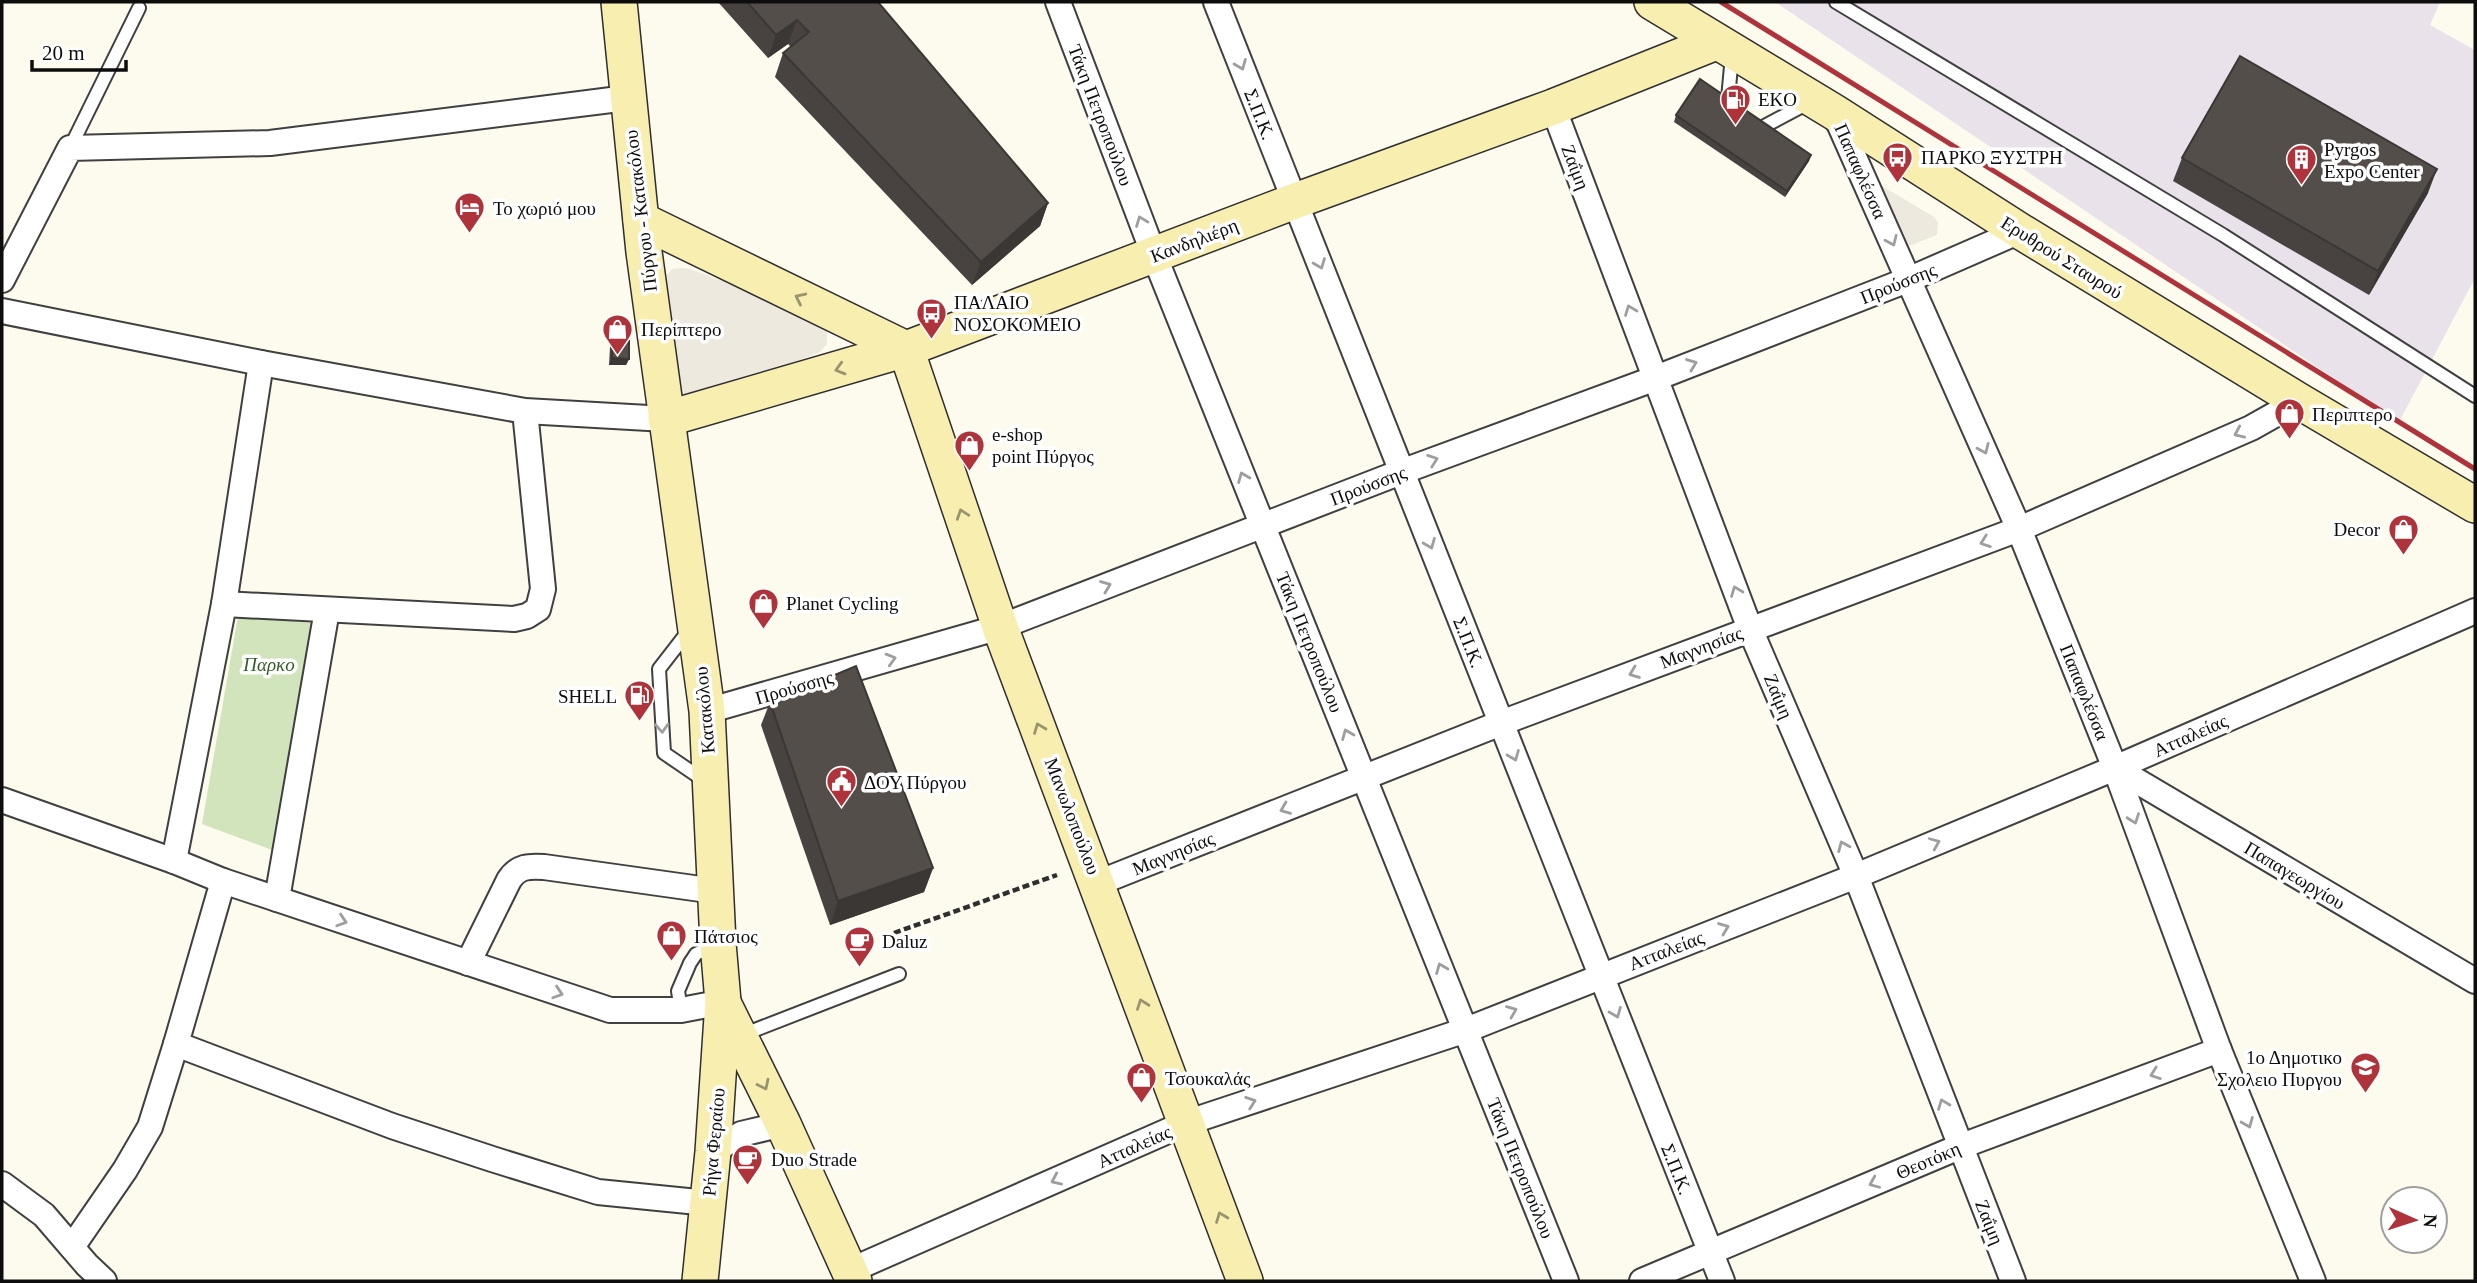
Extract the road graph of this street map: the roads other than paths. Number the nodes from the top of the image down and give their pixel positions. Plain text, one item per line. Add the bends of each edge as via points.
1 (620, 2) edge
2 (1058, 2) edge
3 (1216, 2) edge
4 (1652, 2) edge
5 (1836, 2) edge
6 (139, 8) dead end
7 (1724, 47) junction
8 (627, 98) junction
9 (1824, 106) junction
10 (1553, 107) junction
11 (70, 148) junction
12 (1295, 201) junction
13 (641, 220) junction
14 (2020, 231) junction
15 (1154, 255) junction
16 (1910, 279) junction
17 (2, 280) edge
18 (2, 310) edge
19 (905, 349) junction
20 (261, 363) junction
21 (1656, 378) junction
22 (2475, 396) edge
23 (2299, 401) junction
24 (525, 411) junction
25 (666, 419) junction
26 (1401, 472) junction
27 (2475, 505) edge
28 (1263, 526) junction
29 (2019, 529) junction
30 (224, 604) junction
31 (327, 610) junction
32 (2475, 611) edge
33 (695, 623) junction
34 (1000, 626) junction
35 (1750, 629) junction
36 (707, 711) junction
37 (1501, 723) junction
38 (2115, 768) junction
39 (1365, 778) junction
40 (710, 785) junction
41 (2, 800) edge
42 (174, 861) junction
43 (1856, 876) junction
44 (223, 881) junction
45 (1098, 883) junction
46 (715, 891) junction
47 (277, 899) junction
48 (718, 943) junction
49 (468, 963) junction
50 (899, 974) dead end
51 (1601, 976) junction
52 (2475, 981) edge
53 (723, 1002) junction
54 (681, 1010) junction
55 (1465, 1030) junction
56 (739, 1036) junction
57 (176, 1044) junction
58 (2218, 1050) junction
59 (1186, 1123) junction
60 (783, 1124) junction
61 (1959, 1146) junction
62 (713, 1152) junction
63 (2, 1184) edge
64 (708, 1203) junction
65 (72, 1247) junction
66 (1710, 1252) junction
67 (852, 1276) edge
68 (104, 1281) edge
69 (700, 1281) edge
70 (1245, 1281) edge
71 (1566, 1281) edge
72 (1642, 1281) edge
73 (1722, 1281) edge
74 (2013, 1281) edge
75 (2313, 1281) edge

1 - 8 main road, Πύργου - Κατακόλου
15 -> 2 street, Τάκη Πετροπούλου
3 -> 12 street, Σ.Π.Κ.
4 - 7 main road, Ερυθρού Σταυρού
5 - 22 lane via 2223,234
6 - 11 lane
7 - 9 main road, Ερυθρού Σταυρού
7 - 9 lane via 1727,110 1759,129
7 - 10 main road, Κανδηλιέρη
8 - 11 street via 270,143
8 - 13 main road, Πύργου - Κατακόλου
9 - 14 main road, Ερυθρού Σταυρού
9 -> 16 street, Παπαφλέσσα
10 - 12 main road, Κανδηλιέρη
21 -> 10 street, Ζαΐμη
11 - 17 street
12 - 15 main road, Κανδηλιέρη
12 -> 26 street, Σ.Π.Κ.
19 -> 13 main road
13 - 25 main road, Πύργου - Κατακόλου
14 - 16 street, Προύσσης
14 - 23 main road, Ερυθρού Σταυρού
15 - 19 main road, Κανδηλιέρη
28 -> 15 street, Τάκη Πετροπούλου
21 -> 16 street, Προύσσης
16 -> 29 street, Παπαφλέσσα
18 - 20 street
19 -> 25 main road, Κανδηλιέρη
34 -> 19 main road, Μανωλοπούλου
20 - 24 street
20 - 30 street
26 -> 21 street, Προύσσης
35 -> 21 street, Ζαΐμη
23 - 27 main road, Ερυθρού Σταυρού
23 -> 29 street, Μαγνησίας via 2250,428
24 - 25 street
24 - 31 street via 543,589 538,609 514,619
25 - 33 main road, Κατακόλου
26 - 28 street, Προύσσης
26 -> 37 street, Σ.Π.Κ.
34 -> 28 street, Προύσσης
39 -> 28 street, Τάκη Πετροπούλου
29 -> 35 street, Μαγνησίας
29 - 38 street, Παπαφλέσσα
30 - 31 street
30 - 42 street
31 - 47 street
32 - 38 street, Ατταλείας
33 - 36 main road, Κατακόλου
33 -> 40 lane via 659,669 664,754
36 -> 34 street, Προύσσης
45 -> 34 main road, Μανωλοπούλου
35 -> 37 street, Μαγνησίας
43 -> 35 street, Ζαΐμη
36 - 40 main road, Κατακόλου
37 - 39 street, Μαγνησίας
37 -> 51 street, Σ.Π.Κ.
43 -> 38 street, Ατταλείας
38 - 52 street, Παπαγεωργίου
38 -> 58 street, Παπαφλέσσα
39 -> 45 street, Μαγνησίας
55 -> 39 street, Τάκη Πετροπούλου
40 - 46 main road, Κατακόλου
41 - 42 street
42 - 44 street
51 -> 43 street, Ατταλείας
61 -> 43 street, Ζαΐμη
44 - 47 street
44 - 57 street
59 -> 45 main road, Μανωλοπούλου
46 - 48 main road, Κατακόλου
46 - 49 street via 523,867 509,880
47 -> 49 street
48 - 53 main road, Κατακόλου
48 - 54 lane via 696,954 690,963 678,991
49 -> 54 street via 610,1010
50 - 56 lane
55 -> 51 street, Ατταλείας
51 -> 66 street, Σ.Π.Κ.
53 - 54 street
53 - 56 main road
53 - 62 main road, Ρήγα Φεραίου
59 -> 55 street, Ατταλείας
55 - 71 street, Τάκη Πετροπούλου
56 -> 60 main road
57 - 64 street via 404,1130 598,1192
57 - 65 street via 150,1127
58 -> 61 street, Θεοτόκη
58 -> 75 street, Παπαφλέσσα
59 -> 67 street, Ατταλείας
70 -> 59 main road, Μανωλοπούλου
60 - 62 street via 741,1135
60 - 67 main road
61 -> 66 street, Θεοτόκη
61 - 74 street, Ζαΐμη
62 - 64 main road, Ρήγα Φεραίου
63 - 65 street via 44,1215
64 - 69 main road, Ρήγα Φεραίου
65 - 68 street
66 - 72 street, Θεοτόκη
66 - 73 street, Σ.Π.Κ.

